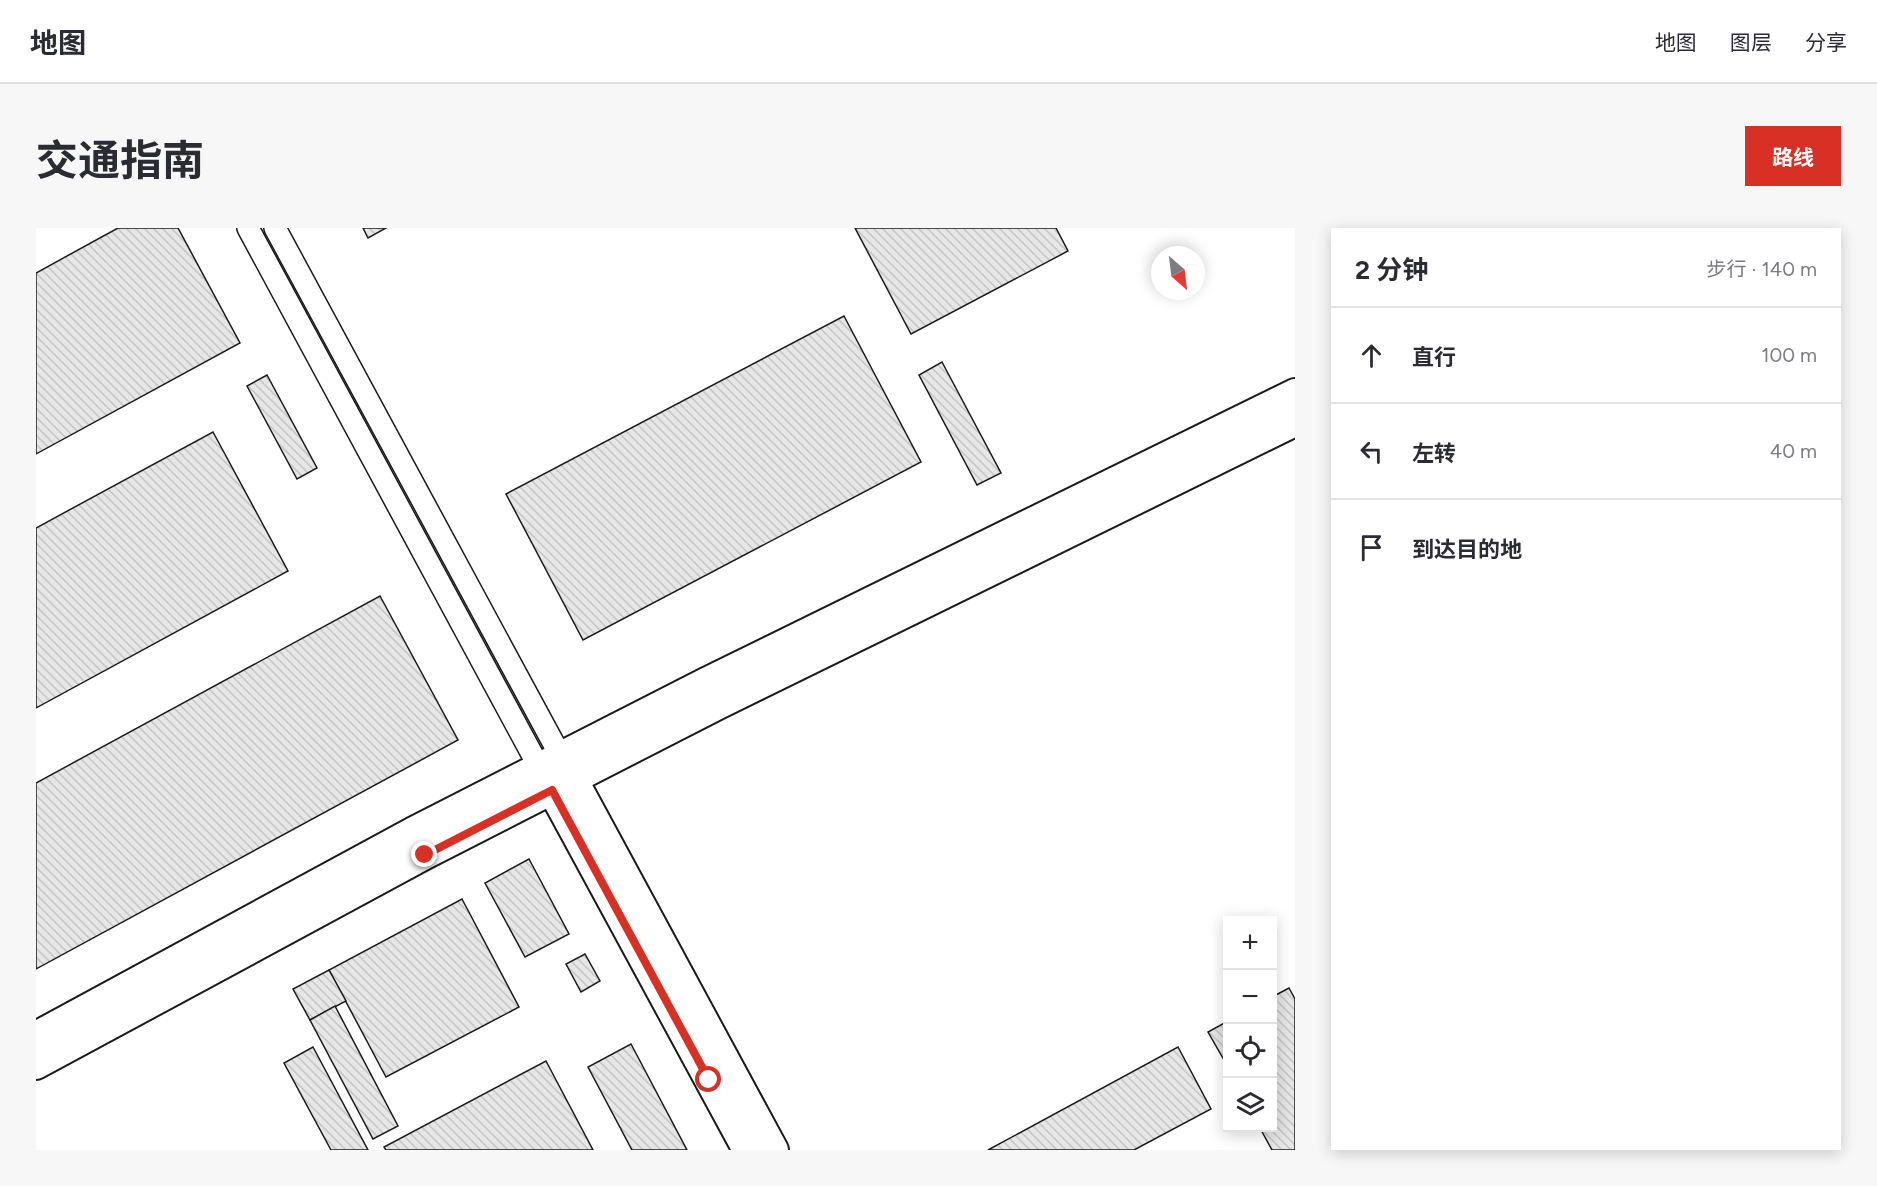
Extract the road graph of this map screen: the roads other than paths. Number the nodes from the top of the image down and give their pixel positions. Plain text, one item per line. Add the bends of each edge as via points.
1 (248, 228) edge
2 (275, 228) edge
3 (1295, 393) edge
4 (1295, 422) edge
5 (556, 773) junction
6 (36, 1036) edge
7 (36, 1065) edge
8 (747, 1150) edge
9 (774, 1150) edge

1 - 5 street
2 - 5 street
3 - 5 main road via 706,682
4 - 5 main road via 718,705
5 - 6 main road via 412,832
5 - 7 main road via 425,855
5 - 8 main road
5 - 9 main road

